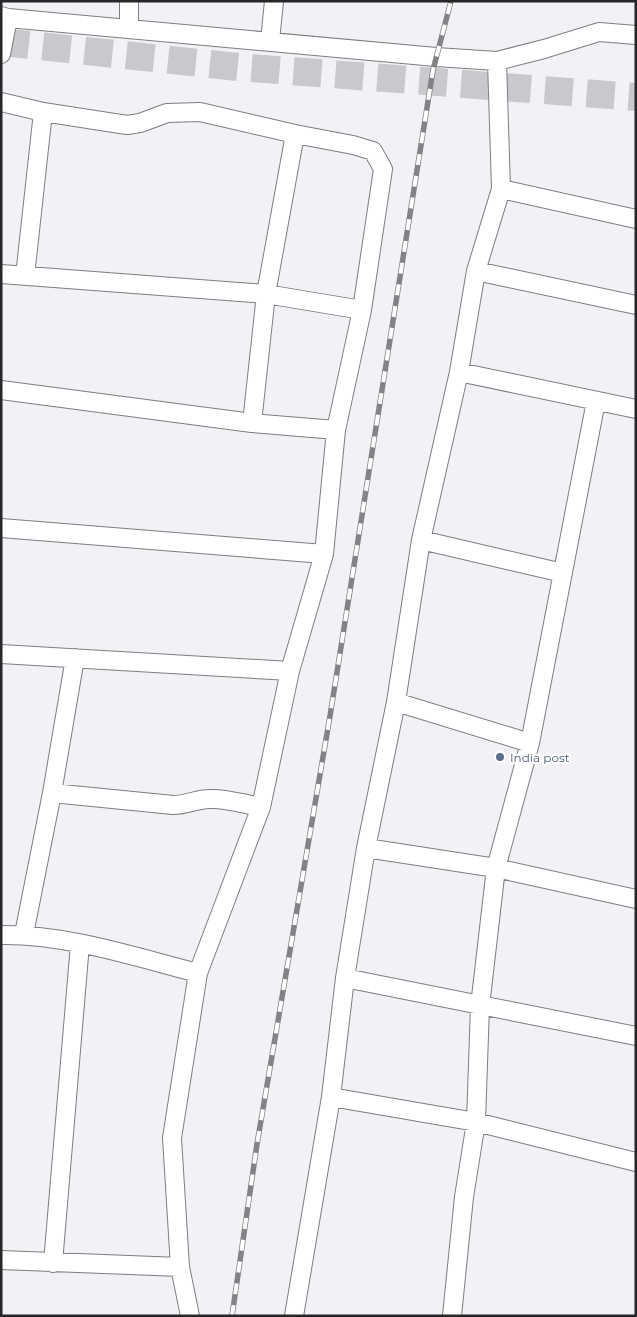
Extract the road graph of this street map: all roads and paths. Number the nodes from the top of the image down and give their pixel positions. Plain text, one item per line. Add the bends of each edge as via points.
1 (129, 1) edge
2 (274, 1) edge
3 (5, 17) edge
4 (128, 28) junction
5 (636, 36) edge
6 (270, 41) junction
7 (1, 54) edge
8 (497, 61) junction
9 (1, 102) edge
10 (43, 112) junction
11 (295, 134) junction
12 (501, 189) junction
13 (636, 219) edge
14 (476, 271) junction
15 (1, 274) edge
16 (25, 276) junction
17 (266, 294) junction
18 (636, 306) edge
19 (362, 310) junction
20 (459, 372) junction
21 (1, 390) edge
22 (596, 402) junction
23 (636, 409) edge
24 (252, 423) junction
25 (336, 430) junction
26 (1, 528) edge
27 (422, 540) junction
28 (324, 554) junction
29 (563, 573) junction
30 (1, 654) edge
31 (75, 658) junction
32 (290, 671) junction
33 (396, 702) junction
34 (530, 743) junction
35 (52, 793) junction
36 (261, 807) junction
37 (366, 848) junction
38 (496, 868) junction
39 (636, 899) edge
40 (24, 934) junction
41 (1, 935) edge
42 (80, 944) junction
43 (198, 973) junction
44 (345, 978) junction
45 (480, 1006) junction
46 (636, 1036) edge
47 (331, 1098) junction
48 (476, 1122) junction
49 (636, 1162) edge
50 (1, 1260) edge
51 (53, 1263) junction
52 (180, 1267) junction
53 (190, 1316) edge
54 (294, 1316) edge
55 (452, 1316) edge

1 - 4 street
2 - 6 street
3 - 4 street
3 - 7 street
4 - 6 street
5 - 8 street via 599,32
6 - 8 street
8 - 12 street
9 - 10 street
10 - 11 street via 127,126 168,113 200,112
10 - 16 street
11 - 17 street
11 - 19 street via 373,151 383,169
12 - 13 street
12 - 14 street
14 - 18 street
14 - 20 street
15 - 16 street
16 - 17 street
17 - 19 street
17 - 24 street
19 - 25 street
20 - 22 street
20 - 27 street
21 - 24 street
22 - 23 street
22 - 29 street
24 - 25 street
25 - 28 street
26 - 28 street
27 - 29 street
27 - 33 street
28 - 32 street
29 - 34 street
30 - 31 street
31 - 32 street
31 - 35 street
32 - 36 street
33 - 34 street
33 - 37 street
34 - 38 street
35 - 36 street via 174,805 210,798
35 - 40 street
36 - 43 street
37 - 38 street
37 - 44 street
38 - 39 street
38 - 45 street
40 - 41 street
40 - 42 street
42 - 43 street
42 - 51 street
43 - 52 street via 172,1138
44 - 45 street
44 - 47 street
45 - 46 street
45 - 48 street
47 - 48 street
47 - 54 street
48 - 49 street
48 - 55 street via 464,1197
50 - 51 street
51 - 52 street
52 - 53 street

